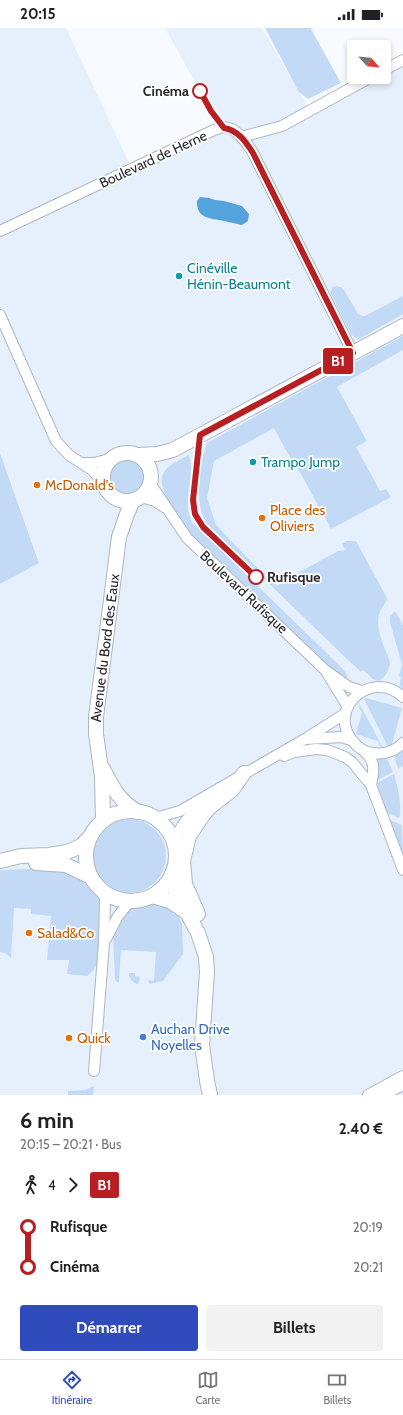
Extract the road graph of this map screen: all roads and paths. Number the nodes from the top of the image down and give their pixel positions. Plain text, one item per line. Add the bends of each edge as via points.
1 (403, 60) edge
2 (391, 66) edge
3 (358, 84) edge
4 (241, 137) junction
5 (0, 232) edge
6 (0, 315) edge
7 (403, 326) edge
8 (353, 353) junction
9 (173, 450) junction
10 (138, 455) junction
11 (110, 460) junction
12 (80, 462) junction
13 (151, 479) junction
14 (104, 483) junction
15 (112, 495) junction
16 (137, 499) junction
17 (168, 510) junction
18 (119, 537) junction
19 (325, 670) junction
20 (362, 691) junction
21 (403, 697) edge
22 (347, 710) junction
23 (305, 740) junction
24 (351, 740) junction
25 (403, 743) edge
26 (362, 750) junction
27 (275, 756) junction
28 (99, 760) junction
29 (244, 774) junction
30 (371, 785) junction
31 (219, 788) junction
32 (139, 812) junction
33 (155, 818) junction
34 (103, 821) junction
35 (90, 837) junction
36 (174, 845) junction
37 (3, 861) edge
38 (403, 870) edge
39 (172, 874) junction
40 (91, 877) junction
41 (101, 890) junction
42 (152, 896) junction
43 (130, 901) junction
44 (186, 912) junction
45 (104, 943) junction
46 (206, 957) junction
47 (94, 1070) dead end
48 (403, 1076) edge
49 (403, 1085) edge
50 (210, 1095) edge
51 (368, 1095) edge
52 (383, 1095) edge

1 - 2 street
3 - 4 street via 282,126
4 - 5 street, Boulevard de Herne via 229,128 214,130
4 - 8 street via 253,153
6 - 12 street via 56,441
7 - 8 street
8 - 9 street
9 - 10 street
9 - 13 street via 162,460
10 - 11 street via 123,453
10 - 13 street via 148,463
11 - 12 street
11 - 14 street via 104,470
12 - 14 street
13 - 16 street via 146,492
13 - 17 street, Boulevard Rufisque
14 - 15 street
15 - 16 street via 124,501
15 - 18 street, Avenue du Bord des Eaux
16 - 17 street, Boulevard Rufisque via 155,501
16 - 18 street, Avenue du Bord des Eaux via 127,514
17 - 19 street, Boulevard Rufisque via 187,538
18 - 28 street, Avenue du Bord des Eaux via 96,717
19 - 20 street, Boulevard Rufisque via 349,687
19 - 22 street, Boulevard Rufisque
20 - 21 street via 372,687 387,688
20 - 22 street via 353,698
22 - 23 street
22 - 24 street via 345,725
23 - 24 street via 341,737
23 - 27 street
24 - 26 street
25 - 26 street via 393,751 382,754
26 - 30 street via 374,766
27 - 29 street
27 - 30 street via 316,749 327,750 352,762
28 - 32 street, Avenue du Bord des Eaux via 120,799
28 - 34 street, Avenue du Bord des Eaux
29 - 31 street
29 - 46 street via 232,790 210,807 195,824 184,853 185,884 207,939
30 - 38 street
31 - 33 street via 180,811
31 - 36 street via 185,820
32 - 33 street
32 - 34 street via 126,811 114,814
33 - 36 street via 167,830
34 - 35 street
35 - 37 street via 81,846 72,850 49,855 21,856
35 - 40 street via 86,857
36 - 39 street via 176,860
37 - 40 street via 66,865
39 - 42 street via 164,887
39 - 44 street via 175,890
40 - 41 street
41 - 43 street via 115,898
41 - 45 street via 105,898
42 - 43 street
42 - 44 street via 170,902
43 - 45 street via 118,916
44 - 46 street via 198,932
45 - 47 street
46 - 50 street via 202,1045
48 - 51 street
49 - 52 street

